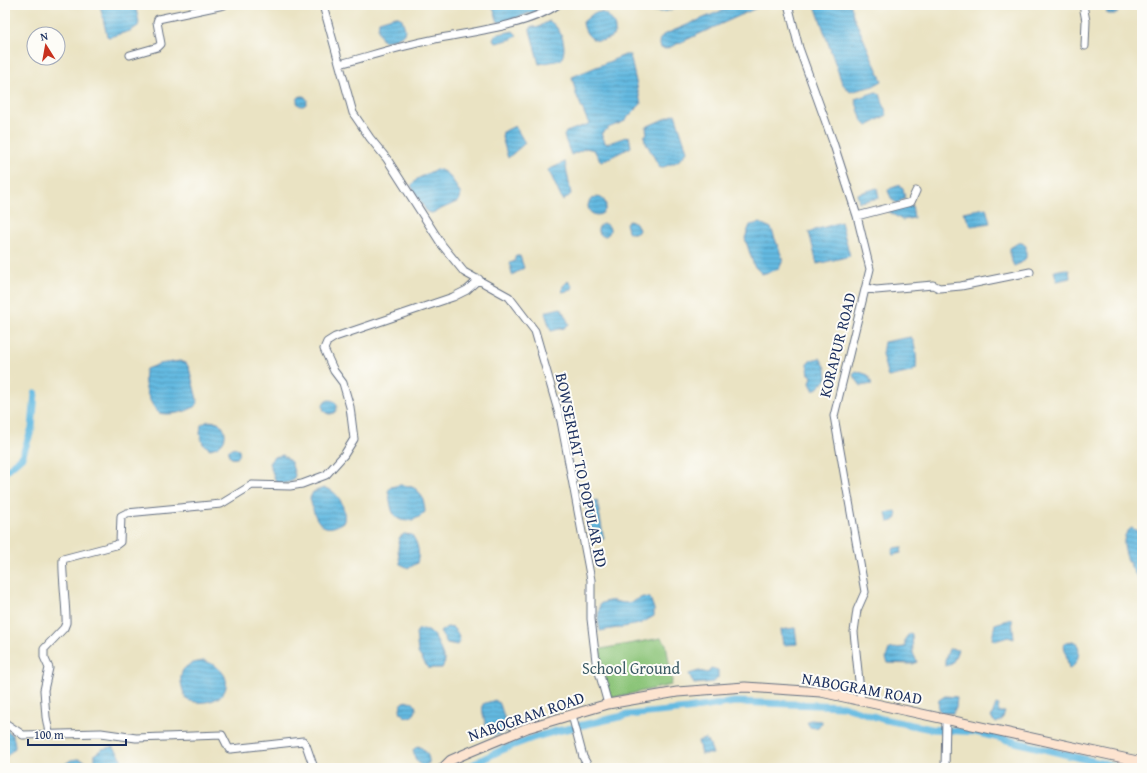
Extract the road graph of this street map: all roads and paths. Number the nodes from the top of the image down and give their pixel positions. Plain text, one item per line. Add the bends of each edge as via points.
1 (224, 5) edge
2 (323, 5) edge
3 (557, 5) edge
4 (791, 5) edge
5 (1083, 5) edge
6 (1085, 46) dead end
7 (130, 55) dead end
8 (340, 64) junction
9 (916, 191) dead end
10 (857, 216) junction
11 (1030, 272) dead end
12 (480, 279) junction
13 (866, 288) junction
14 (861, 701) junction
15 (608, 704) junction
16 (572, 715) junction
17 (946, 719) junction
18 (5, 723) edge
19 (49, 733) junction
20 (1142, 762) edge
21 (314, 768) edge
22 (443, 768) edge
23 (589, 768) edge
24 (945, 768) edge

1 - 7 street via 158,19 161,44
2 - 8 street, BOWSERHAT TO POPULAR RD
3 - 8 street via 530,19 429,40
4 - 10 street, KORAPUR ROAD via 789,8 799,48
5 - 6 street via 1086,22
8 - 12 street, BOWSERHAT TO POPULAR RD via 353,113 387,159 442,245 464,272
9 - 10 street via 911,202
10 - 13 street, KORAPUR ROAD via 870,269
11 - 13 street via 961,286 939,288 933,285 876,290
12 - 15 street, BOWSERHAT TO POPULAR RD via 509,297 535,331 548,373 561,421 591,580 591,619 596,661
12 - 19 street via 453,297 335,336 327,342 324,349 334,371 343,383 350,407 354,439 326,475 290,486 252,485 221,504 127,513 121,516 120,542 116,545 63,559 61,564 65,583 66,624 44,649 44,657 49,668 44,690
13 - 14 street, KORAPUR ROAD via 834,416 865,592 857,610 854,632
14 - 15 main road, NABOGRAM ROAD via 821,692 745,687 677,692
14 - 17 main road, NABOGRAM ROAD
15 - 16 main road, NABOGRAM ROAD
16 - 22 main road, NABOGRAM ROAD via 527,728 451,760
16 - 23 street via 583,757
17 - 20 main road, NABOGRAM ROAD
17 - 24 street
18 - 19 street via 23,735
19 - 21 street via 101,733 136,738 222,735 229,749 303,741

